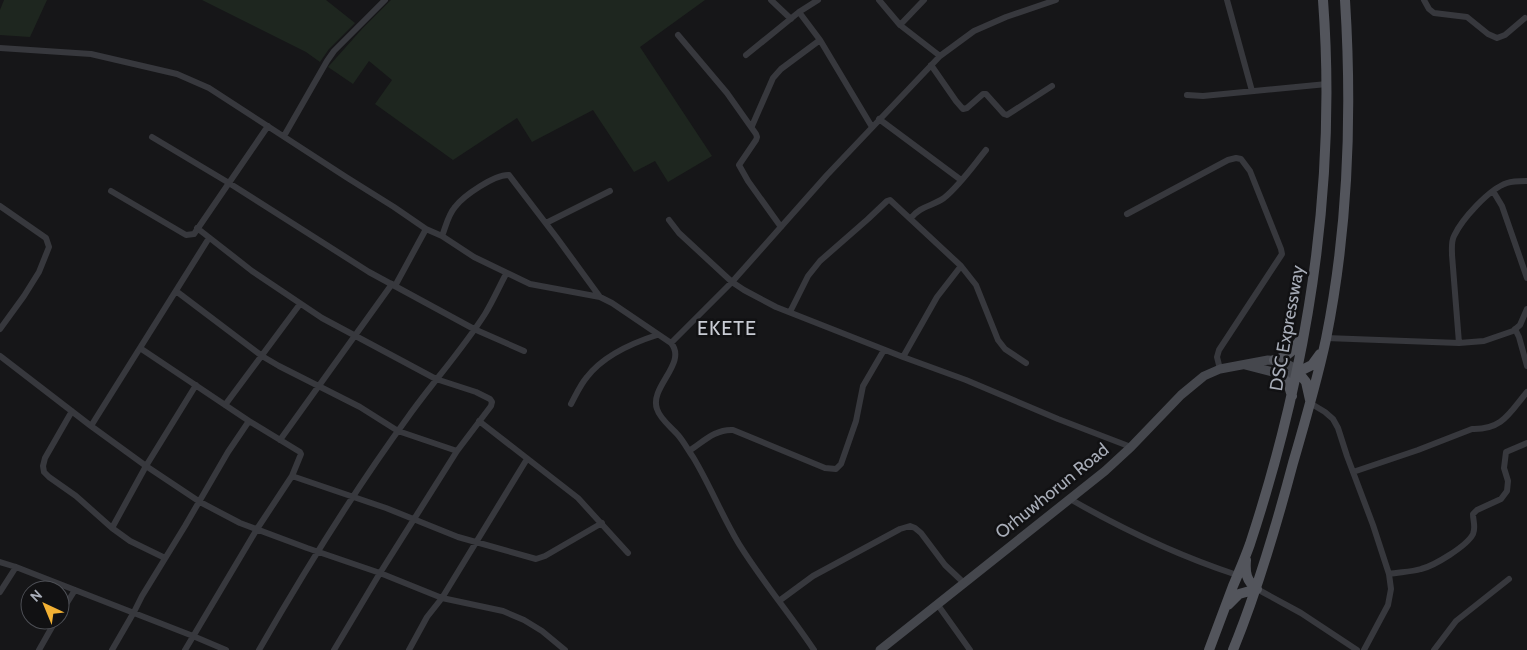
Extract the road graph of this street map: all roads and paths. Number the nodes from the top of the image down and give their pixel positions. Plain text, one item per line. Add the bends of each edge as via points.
1 (385, 0) edge
2 (771, 0) edge
3 (818, 0) edge
4 (879, 0) edge
5 (924, 0) edge
6 (1056, 0) edge
7 (1227, 0) edge
8 (1323, 0) edge
9 (1345, 0) edge
10 (1424, 0) edge
11 (799, 12) junction
12 (1525, 18) dead end
13 (791, 19) junction
14 (900, 25) junction
15 (678, 35) dead end
16 (820, 40) junction
17 (0, 48) edge
18 (746, 55) dead end
19 (940, 56) junction
20 (931, 65) junction
21 (1327, 84) junction
22 (1052, 86) dead end
23 (1252, 91) junction
24 (1187, 95) dead end
25 (879, 119) junction
26 (268, 126) junction
27 (752, 126) junction
28 (872, 127) junction
29 (284, 136) junction
30 (152, 137) dead end
31 (986, 150) dead end
32 (961, 180) junction
33 (1527, 181) edge
34 (229, 183) junction
35 (111, 191) dead end
36 (610, 191) dead end
37 (1493, 191) junction
38 (0, 206) edge
39 (1127, 214) dead end
40 (911, 218) junction
41 (669, 220) dead end
42 (546, 223) junction
43 (780, 227) junction
44 (198, 228) junction
45 (426, 229) junction
46 (442, 236) junction
47 (209, 238) junction
48 (961, 266) junction
49 (506, 274) junction
50 (1527, 278) edge
51 (732, 282) junction
52 (394, 285) junction
53 (176, 291) junction
54 (600, 297) junction
55 (300, 304) junction
56 (1527, 309) edge
57 (790, 312) junction
58 (0, 329) edge
59 (474, 329) junction
60 (1515, 329) junction
61 (1305, 332) junction
62 (356, 335) junction
63 (658, 335) junction
64 (1326, 338) junction
65 (671, 343) junction
66 (1460, 343) junction
67 (140, 348) junction
68 (1324, 348) junction
69 (884, 350) junction
70 (524, 351) dead end
71 (0, 356) edge
72 (262, 356) junction
73 (903, 357) junction
74 (1274, 360) junction
75 (1026, 363) dead end
76 (1245, 365) junction
77 (1527, 366) edge
78 (1220, 369) junction
79 (1298, 372) junction
80 (1279, 374) junction
81 (436, 379) junction
82 (196, 385) junction
83 (320, 386) junction
84 (1527, 392) edge
85 (1292, 397) junction
86 (1310, 403) junction
87 (571, 404) dead end
88 (225, 405) junction
89 (72, 411) junction
90 (249, 421) junction
91 (479, 421) junction
92 (91, 426) junction
93 (398, 431) junction
94 (280, 440) junction
95 (1527, 443) edge
96 (1131, 447) junction
97 (457, 451) junction
98 (689, 452) junction
99 (527, 459) junction
100 (146, 466) junction
101 (1353, 472) junction
102 (292, 476) junction
103 (353, 496) junction
104 (1070, 500) junction
105 (200, 502) junction
106 (414, 520) junction
107 (602, 523) junction
108 (112, 528) junction
109 (257, 529) junction
110 (476, 542) junction
111 (1249, 547) junction
112 (319, 552) junction
113 (628, 553) dead end
114 (165, 558) junction
115 (0, 562) edge
116 (16, 567) junction
117 (380, 573) junction
118 (1389, 574) junction
119 (1237, 576) junction
120 (1509, 579) dead end
121 (964, 583) junction
122 (1256, 589) junction
123 (75, 590) junction
124 (0, 592) edge
125 (70, 598) edge
126 (442, 598) junction
127 (779, 601) junction
128 (936, 604) junction
129 (1225, 609) junction
130 (134, 612) junction
131 (50, 630) edge
132 (193, 636) junction
133 (412, 649) edge
134 (39, 650) edge
135 (112, 650) edge
136 (185, 650) edge
137 (226, 650) edge
138 (259, 650) edge
139 (334, 650) edge
140 (565, 650) edge
141 (814, 650) edge
142 (880, 650) edge
143 (970, 650) edge
144 (1209, 650) edge
145 (1233, 650) edge
146 (1357, 650) edge
147 (1364, 650) edge
148 (1434, 650) edge

1 - 29 street via 334,51
2 - 13 street
3 - 11 street
4 - 14 street
5 - 14 street
6 - 19 street via 974,31
7 - 23 street
8 - 21 main road, DSC Expressway
9 - 64 main road, DSC Expressway via 1346,176
10 - 12 street via 1434,13 1467,17 1497,38
11 - 13 street
11 - 16 street
13 - 18 street
14 - 19 street
15 - 27 street
16 - 27 street via 780,69
16 - 28 street
17 - 26 street via 91,54 177,74 209,88
19 - 20 street
20 - 22 street via 964,109 986,94 1007,115
20 - 25 street
21 - 23 street
21 - 61 main road, DSC Expressway via 1321,224
23 - 24 street
25 - 28 street
25 - 32 street
26 - 29 street
26 - 34 street
27 - 43 street via 757,137 739,165
28 - 43 street
29 - 45 street
30 - 34 street
31 - 32 street
32 - 40 street via 946,196 921,208
33 - 37 street via 1509,182
34 - 44 street
34 - 52 street
35 - 44 street via 186,235 194,234
36 - 42 street
37 - 50 street via 1502,206
37 - 66 street via 1462,224 1452,243
38 - 58 street via 46,238 49,246 39,272
39 - 78 street via 1228,160 1241,158 1245,163 1282,254 1219,350
40 - 48 street
40 - 57 street via 893,202 887,201 820,261 808,276
41 - 51 street
42 - 46 street via 512,178 502,174 474,190 455,207
42 - 54 street
43 - 51 street
44 - 47 street
45 - 46 street
45 - 52 street
46 - 49 street
47 - 53 street
47 - 55 street
48 - 73 street via 937,297
48 - 75 street via 976,285 998,340
49 - 54 street via 530,284
49 - 59 street
51 - 57 street
51 - 65 street
52 - 59 street
52 - 62 street
53 - 67 street
53 - 72 street
54 - 63 street
55 - 62 street
55 - 72 street
56 - 60 street
57 - 69 street
59 - 70 street
59 - 81 street
60 - 66 street via 1484,341
60 - 77 street
61 - 74 main road via 1289,353
61 - 79 main road, DSC Expressway
62 - 81 street
62 - 83 street
63 - 65 street
63 - 87 street via 625,347 598,366 586,377
64 - 66 street
64 - 68 main road, DSC Expressway
65 - 98 street via 675,347 675,359 655,400 657,411
67 - 82 street
67 - 92 street
68 - 79 main road via 1312,365
68 - 86 main road, DSC Expressway
69 - 73 street
69 - 98 street via 863,386 856,421 841,464 836,469 826,468 733,430 724,429 714,434
71 - 89 street
72 - 83 street
72 - 88 street
73 - 96 street
74 - 76 street, Orhuwhorun Road
74 - 79 street
76 - 78 street, Orhuwhorun Road
76 - 80 street
78 - 96 street, Orhuwhorun Road via 1193,384
79 - 80 street
79 - 85 main road, DSC Expressway
79 - 86 main road via 1306,382
80 - 85 main road via 1288,383
81 - 91 street via 490,399 491,406
81 - 93 street
82 - 88 street
82 - 100 street
83 - 93 street
83 - 94 street
84 - 101 street via 1508,416 1494,425 1472,428
85 - 111 main road, DSC Expressway
86 - 101 street via 1333,419
86 - 122 main road, DSC Expressway
88 - 90 street
89 - 92 street
89 - 108 street via 45,458 44,472
90 - 94 street
90 - 105 street
91 - 97 street
91 - 99 street
92 - 100 street
93 - 97 street
93 - 103 street
94 - 102 street via 301,454
95 - 118 street via 1506,452 1507,491 1501,499 1473,514 1475,527 1468,540 1432,566
96 - 104 street, Orhuwhorun Road
97 - 106 street
98 - 127 street via 753,567
99 - 107 street via 578,498
99 - 110 street
100 - 105 street
100 - 108 street
101 - 118 street
102 - 103 street
102 - 109 street
103 - 106 street
103 - 112 street
104 - 119 street via 1153,543
104 - 121 street, Orhuwhorun Road
105 - 109 street
105 - 114 street
106 - 110 street
106 - 117 street
107 - 110 street via 536,559
107 - 113 street
108 - 114 street
109 - 112 street
109 - 132 street
110 - 126 street
111 - 119 main road, DSC Expressway
111 - 122 main road via 1246,572
112 - 117 street
112 - 138 street
114 - 130 street
115 - 116 street
116 - 123 street
116 - 124 street
117 - 126 street
117 - 139 street
118 - 147 street via 1388,605
119 - 129 main road, DSC Expressway
120 - 148 street via 1456,621
121 - 127 street via 921,533 910,526 813,576
121 - 128 street, Orhuwhorun Road
122 - 129 main road via 1239,594
122 - 145 main road, DSC Expressway
122 - 146 street via 1301,613
123 - 125 street
123 - 130 street
126 - 133 street via 433,608
126 - 140 street via 503,611 542,630
127 - 141 street
128 - 142 street, Orhuwhorun Road
128 - 143 street
129 - 144 main road, DSC Expressway
130 - 132 street
130 - 135 street
131 - 134 street
132 - 136 street
132 - 137 street

